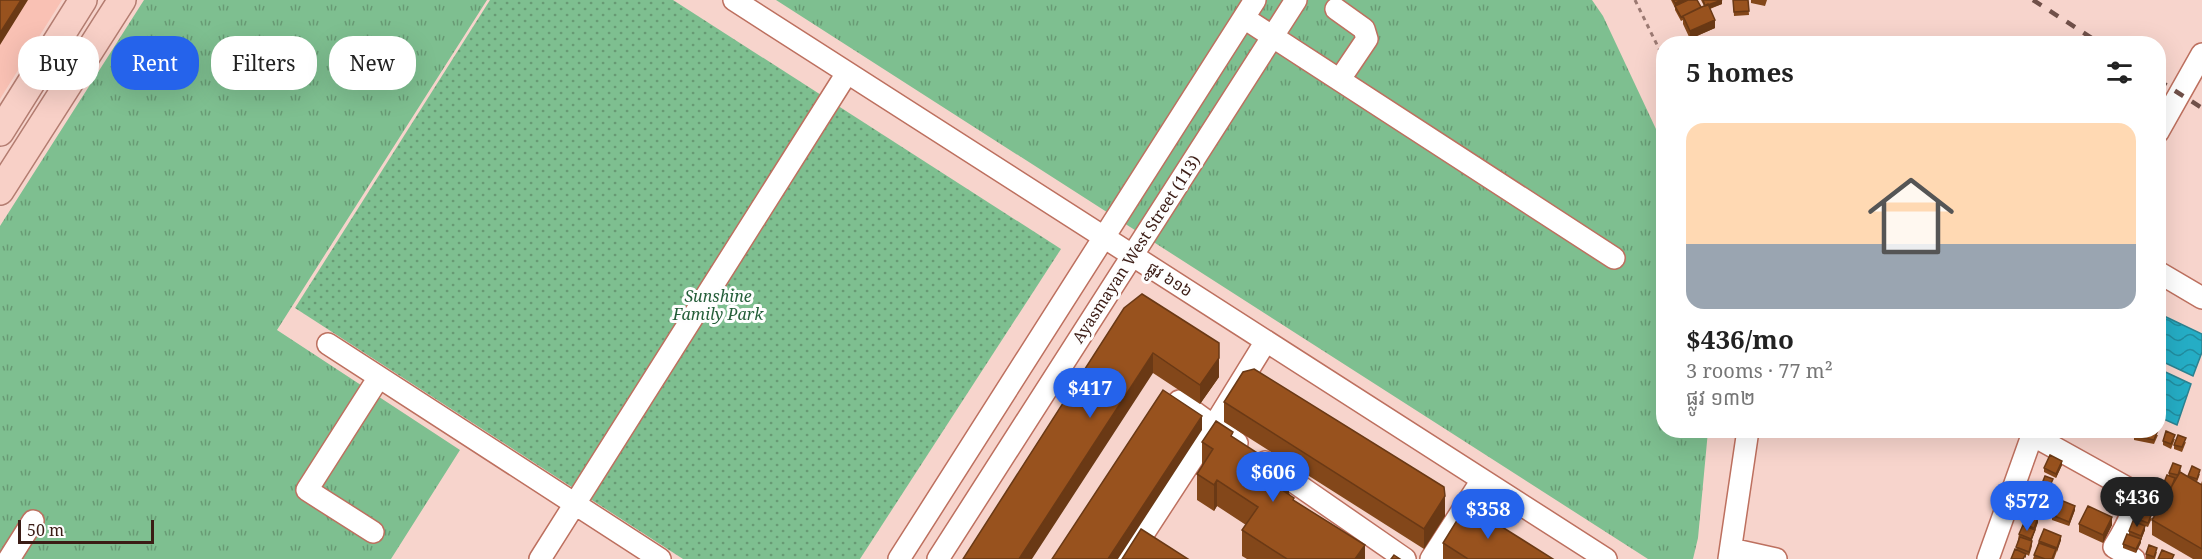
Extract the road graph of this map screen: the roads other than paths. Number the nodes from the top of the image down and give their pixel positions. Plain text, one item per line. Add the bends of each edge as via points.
1 (83, 0) edge
2 (122, 0) edge
3 (734, 0) edge
4 (1296, 0) edge
5 (1250, 9) edge
6 (1336, 9) dead end
7 (1272, 36) junction
8 (2202, 54) edge
9 (847, 73) junction
10 (1340, 80) junction
11 (2166, 118) edge
12 (0, 131) edge
13 (27, 149) junction
14 (0, 191) edge
15 (1104, 237) junction
16 (1132, 255) junction
17 (1614, 258) dead end
18 (2166, 277) edge
19 (2202, 298) edge
20 (1266, 341) junction
21 (328, 345) dead end
22 (379, 377) junction
23 (1162, 399) edge
24 (1214, 427) junction
25 (1747, 438) edge
26 (2031, 438) edge
27 (2042, 438) edge
28 (1482, 480) junction
29 (574, 503) junction
30 (33, 521) dead end
31 (373, 532) dead end
32 (914, 536) junction
33 (2110, 553) edge
34 (1730, 554) edge
35 (940, 556) edge
36 (9, 559) edge
37 (540, 559) edge
38 (660, 559) edge
39 (899, 559) edge
40 (1127, 559) edge
41 (1405, 559) edge
42 (1431, 559) edge
43 (1606, 559) edge
44 (1776, 559) edge
45 (1988, 559) edge
46 (2134, 559) edge

1 - 12 main road
2 - 13 main road
3 - 9 street, ផ្លូវ ៦១៦
4 - 7 street, Ayasmayan West Street (113)
5 - 7 street
5 - 15 street, Ayasmayan West Street (113)
6 - 10 street via 1364,29 1367,39
7 - 10 street
7 - 16 street, Ayasmayan West Street (113)
8 - 11 street
9 - 15 street, ផ្លូវ ៦១៦
9 - 29 street
10 - 17 street
12 - 13 street
13 - 14 main road
15 - 16 street, ផ្លូវ ៦១៦
15 - 32 street, Ayasmayan West Street (113)
16 - 20 street, ផ្លូវ ៦១៦
16 - 35 street, Ayasmayan West Street (113)
18 - 19 street
20 - 24 street
20 - 28 street, ផ្លូវ ៦១៦
21 - 22 street
22 - 29 street
22 - 31 street via 307,490
23 - 24 street via 1167,395 1180,402
24 - 40 street
24 - 41 street
25 - 34 street
26 - 45 street
27 - 33 street via 2131,490 2135,497 2132,511
28 - 42 street
28 - 43 street, ផ្លូវ ៦១៦
29 - 37 street
29 - 38 street
30 - 36 street
32 - 35 street
32 - 39 street, Ayasmayan West Street (113)
33 - 46 street
34 - 44 street

